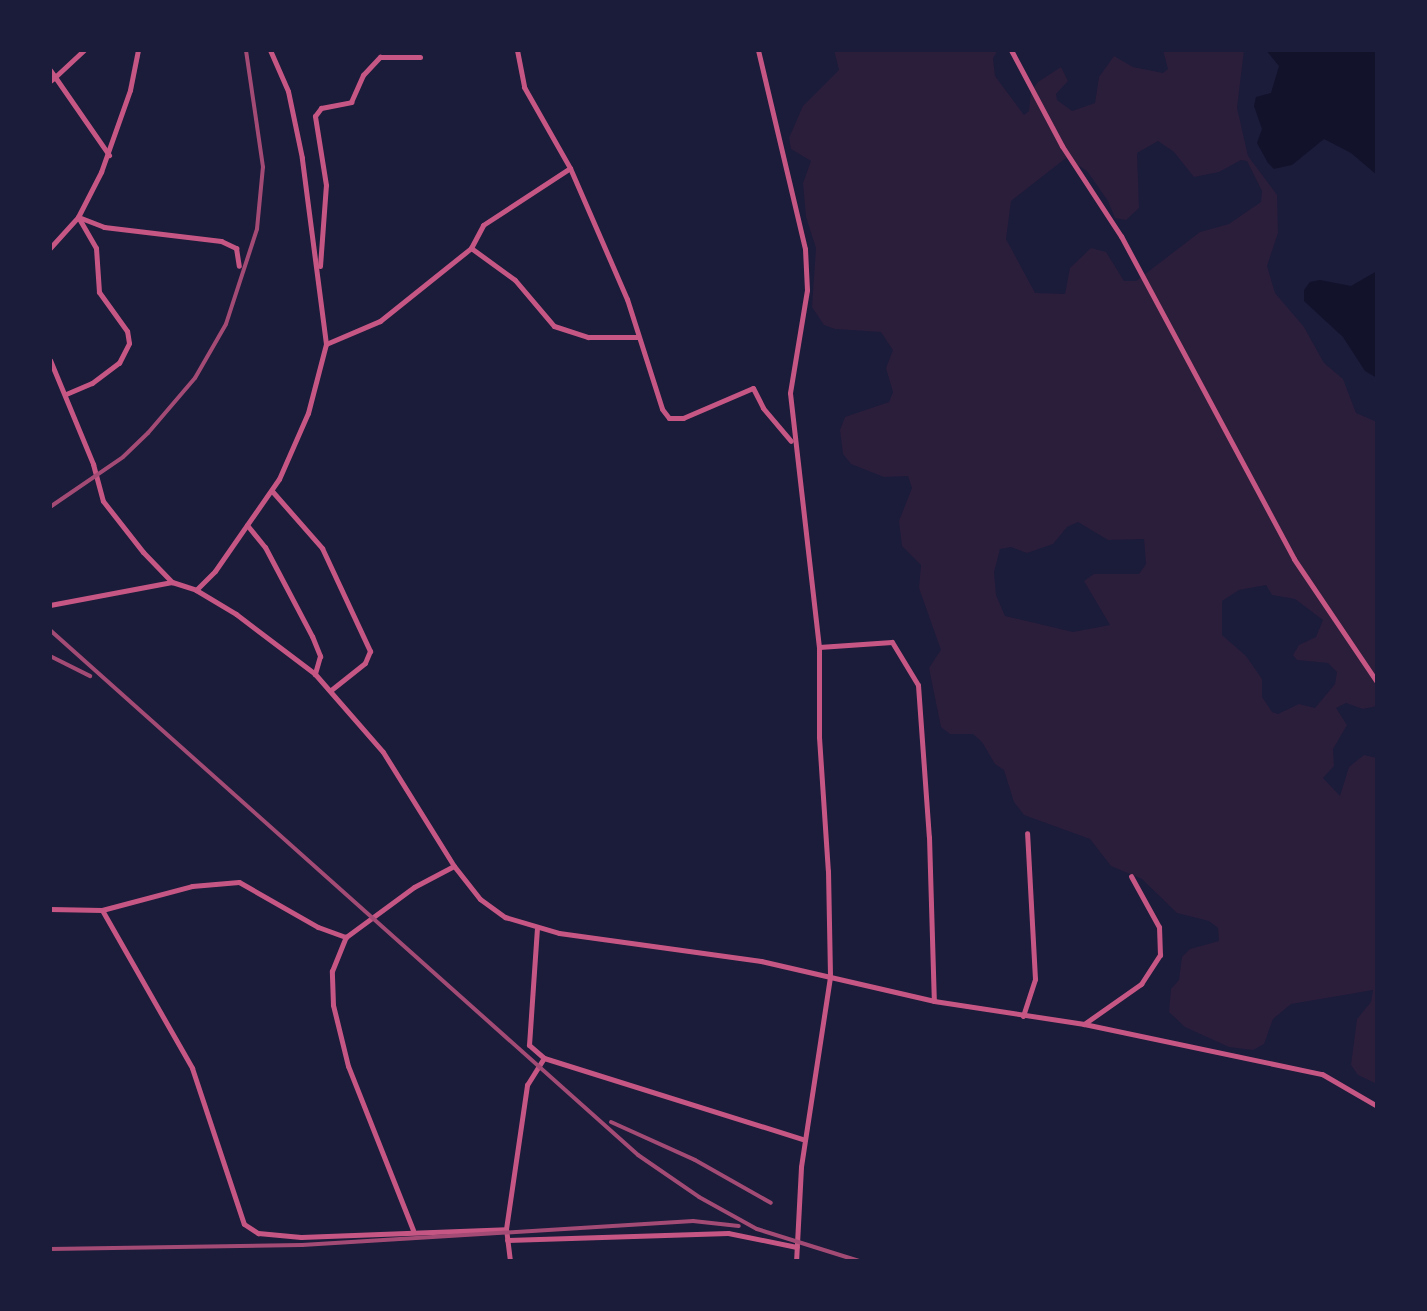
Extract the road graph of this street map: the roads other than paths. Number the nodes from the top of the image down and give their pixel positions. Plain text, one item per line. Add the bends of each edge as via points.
1 (84, 50) edge
2 (138, 50) edge
3 (270, 50) edge
4 (517, 50) edge
5 (758, 50) edge
6 (1011, 50) edge
7 (420, 58) dead end
8 (50, 70) edge
9 (52, 79) edge
10 (108, 155) junction
11 (570, 168) junction
12 (78, 217) junction
13 (50, 248) edge
14 (472, 248) junction
15 (239, 266) dead end
16 (319, 274) junction
17 (638, 336) junction
18 (326, 344) junction
19 (50, 360) edge
20 (66, 394) junction
21 (794, 443) junction
22 (272, 491) junction
23 (246, 525) junction
24 (172, 582) junction
25 (196, 590) junction
26 (50, 605) edge
27 (819, 647) junction
28 (315, 674) junction
29 (1377, 682) edge
30 (330, 690) junction
31 (1026, 833) dead end
32 (454, 866) junction
33 (1131, 876) dead end
34 (50, 909) edge
35 (102, 910) junction
36 (537, 928) junction
37 (346, 937) junction
38 (830, 977) junction
39 (934, 1001) junction
40 (1023, 1016) junction
41 (1084, 1024) junction
42 (544, 1058) junction
43 (1377, 1106) edge
44 (804, 1140) junction
45 (506, 1228) junction
46 (413, 1230) junction
47 (507, 1240) junction
48 (797, 1247) junction
49 (510, 1261) edge
50 (796, 1261) edge

1 - 9 street
2 - 10 street
3 - 16 street via 288,91
4 - 11 street via 524,87
5 - 21 street via 805,248 806,302 790,383
6 - 29 street via 1135,261 1294,559
7 - 16 street via 380,57 350,102 321,108 315,116 326,185
8 - 9 street
9 - 10 street
10 - 12 street
11 - 14 street via 483,225
11 - 17 street
12 - 13 street
12 - 15 street via 104,227 221,241 236,248
12 - 20 street via 96,248 99,292 130,343 120,363
14 - 17 street via 515,280 554,326 588,338
14 - 18 street via 380,322
16 - 18 street
17 - 21 street via 669,418 696,414 753,388
18 - 22 street via 297,443
19 - 20 street
20 - 24 street via 103,501
21 - 27 street
22 - 23 street
22 - 30 street via 322,548 367,642 365,663
23 - 25 street
23 - 28 street via 312,636 320,656
24 - 25 street
24 - 26 street
25 - 28 street
27 - 38 street
27 - 39 street via 892,642 918,684
28 - 30 street
30 - 32 street via 383,752
31 - 40 street via 1035,980
32 - 36 street via 505,918
32 - 37 street
33 - 41 street via 1160,927 1160,955 1140,984
34 - 35 street
35 - 37 street via 192,886 240,882
35 - 46 street via 192,1068 244,1224 270,1236
36 - 38 street via 761,960
36 - 42 street via 529,1044
37 - 46 street via 332,971 333,1006 354,1082
38 - 39 street
38 - 44 street
39 - 40 street
40 - 41 street
41 - 43 street via 1322,1074
42 - 44 street
42 - 45 street via 528,1085
44 - 48 street
45 - 46 street
45 - 47 street
47 - 48 street via 728,1233
47 - 49 street
48 - 50 street

